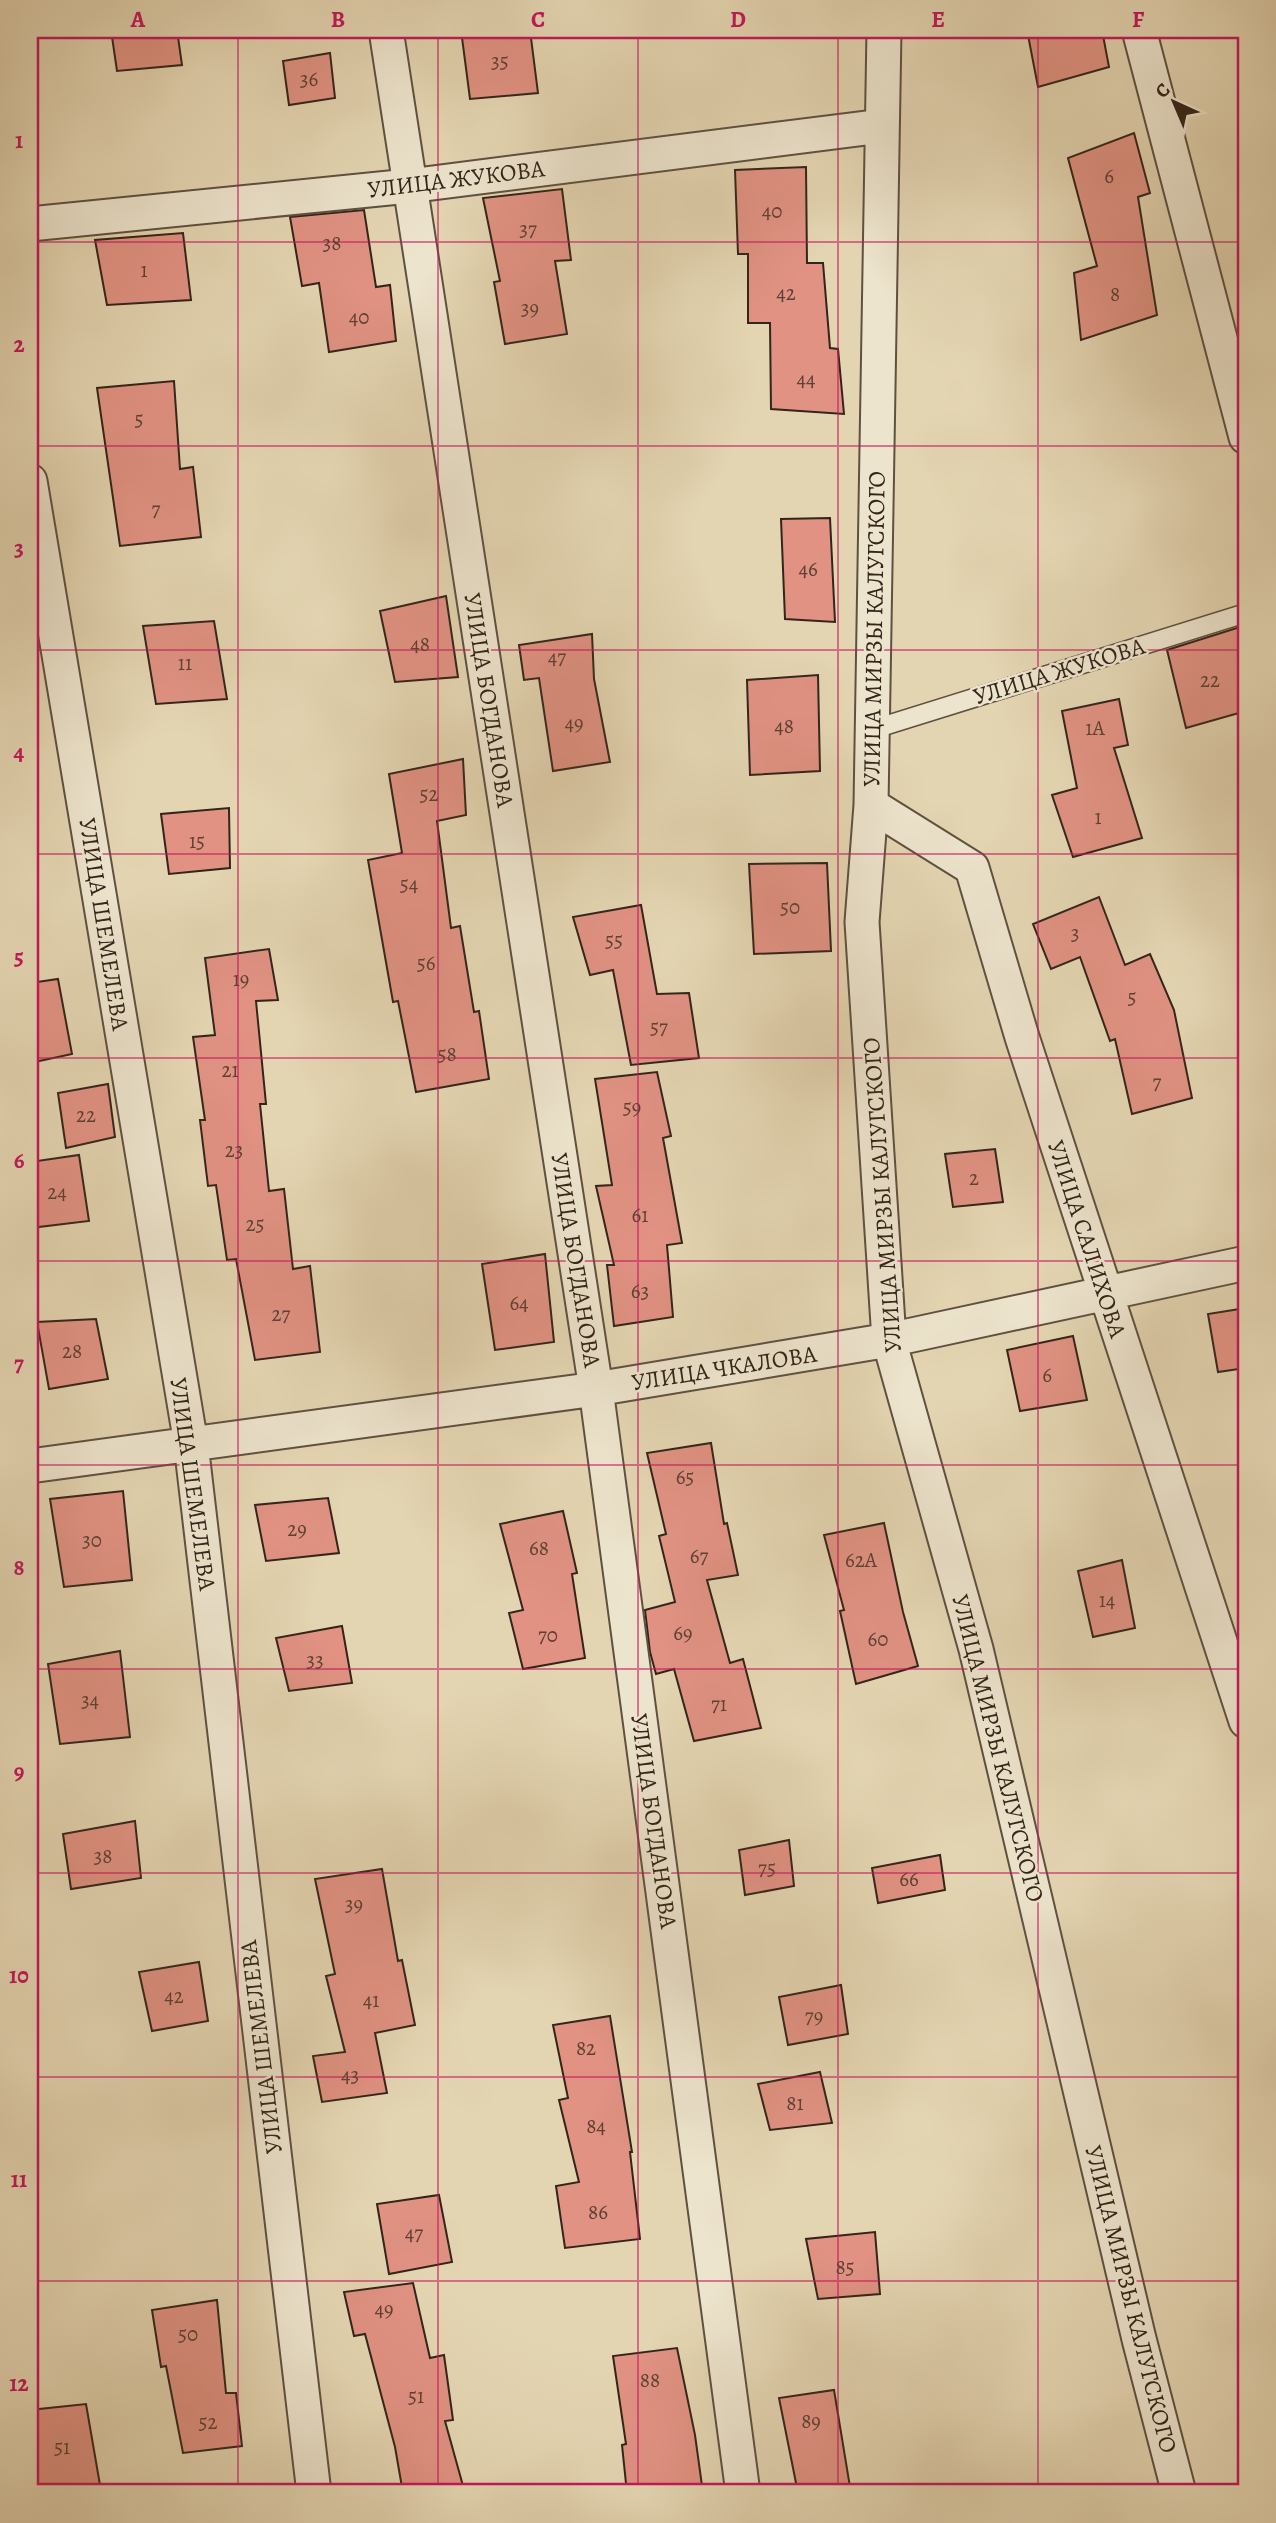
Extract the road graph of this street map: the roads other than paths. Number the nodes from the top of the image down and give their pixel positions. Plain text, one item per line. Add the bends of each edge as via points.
1 (386, 30) edge
2 (884, 30) edge
3 (1139, 30) edge
4 (882, 127) junction
5 (409, 186) junction
6 (30, 224) edge
7 (1246, 437) edge
8 (30, 481) edge
9 (1246, 612) edge
10 (871, 730) junction
11 (871, 805) junction
12 (1246, 1264) edge
13 (1105, 1294) junction
14 (889, 1340) junction
15 (596, 1389) junction
16 (191, 1444) junction
17 (30, 1466) edge
18 (1246, 1721) edge
19 (314, 2493) edge
20 (743, 2493) edge
21 (1179, 2493) edge

1 - 5 street, УЛИЦА БОГДАНОВА
2 - 4 street, УЛИЦА МИРЗЫ КАЛУГСКОГО
3 - 7 street
4 - 5 street, УЛИЦА ЖУКОВА
4 - 10 street, УЛИЦА МИРЗЫ КАЛУГСКОГО
5 - 6 street, УЛИЦА ЖУКОВА
5 - 15 street, УЛИЦА БОГДАНОВА
8 - 16 street, УЛИЦА ШЕМЕЛЕВА
9 - 10 lane, УЛИЦА ЖУКОВА
10 - 11 street, УЛИЦА МИРЗЫ КАЛУГСКОГО
11 - 13 street, УЛИЦА САЛИХОВА via 972,868
11 - 14 street, УЛИЦА МИРЗЫ КАЛУГСКОГО via 863,922
12 - 13 street, УЛИЦА ЧКАЛОВА
13 - 14 street, УЛИЦА ЧКАЛОВА
13 - 18 street, УЛИЦА САЛИХОВА
14 - 15 street, УЛИЦА ЧКАЛОВА
14 - 21 street, УЛИЦА МИРЗЫ КАЛУГСКОГО via 976,1649
15 - 16 street, УЛИЦА ЧКАЛОВА
15 - 20 street, УЛИЦА БОГДАНОВА
16 - 17 street, УЛИЦА ЧКАЛОВА
16 - 19 street, УЛИЦА ШЕМЕЛЕВА

